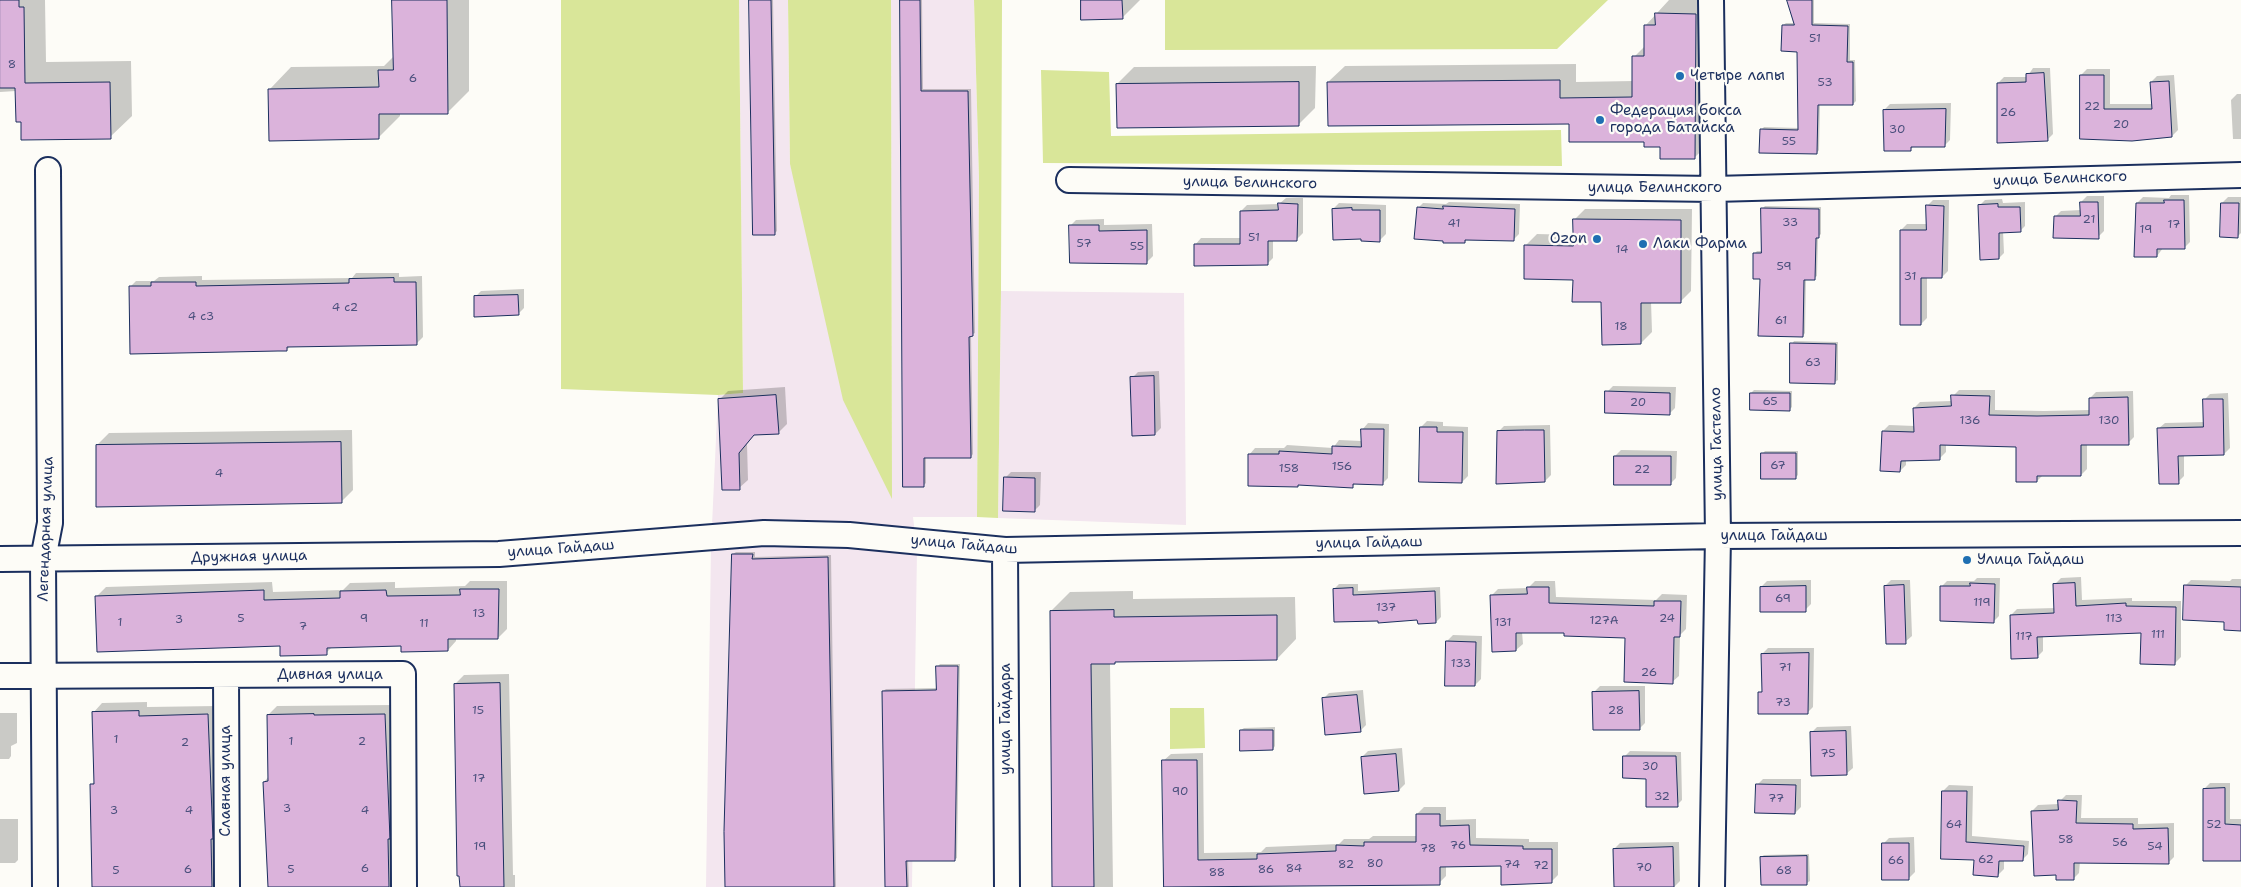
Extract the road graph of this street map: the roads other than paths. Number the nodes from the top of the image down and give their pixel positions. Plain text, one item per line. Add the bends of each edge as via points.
1 (1711, 0) edge
2 (48, 170) dead end
3 (2241, 175) edge
4 (1069, 180) dead end
5 (1714, 189) junction
6 (2241, 533) edge
7 (1718, 536) junction
8 (1005, 550) junction
9 (499, 554) joint
10 (0, 559) edge
11 (43, 559) junction
12 (226, 675) junction
13 (0, 676) edge
14 (44, 676) junction
15 (45, 887) edge
16 (227, 887) edge
17 (404, 887) edge
18 (1007, 887) edge
19 (1712, 887) edge

1 - 5 street, улица Гастелло
2 - 11 street, Легендарная улица via 50,523
3 - 5 street, улица Белинского
4 - 5 street, улица Белинского
5 - 7 street, улица Гастелло
6 - 7 street, улица Гайдаш
7 - 8 street, улица Гайдаш
7 - 19 street, улица Гастелло
8 - 9 street, улица Гайдаш via 849,535 764,533
8 - 18 street, улица Гайдара
9 - 11 street, Дружная улица
10 - 11 street, Дружная улица
11 - 14 street, Легендарная улица
12 - 14 street, Дивная улица
12 - 16 street, Славная улица
12 - 17 street, Дивная улица via 403,674
13 - 14 street, Дивная улица
14 - 15 street, Легендарная улица

